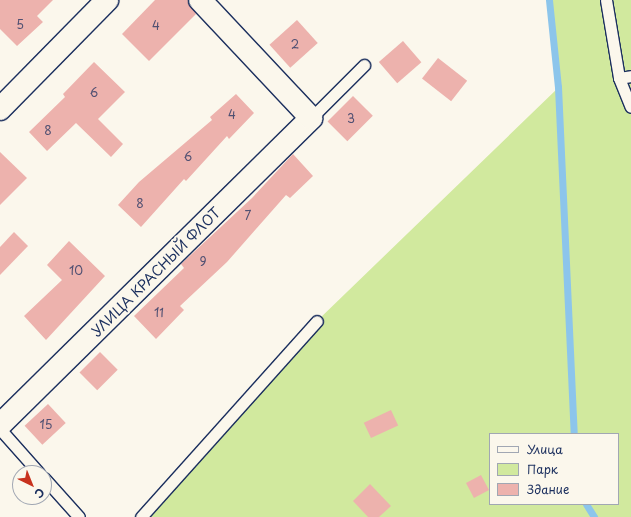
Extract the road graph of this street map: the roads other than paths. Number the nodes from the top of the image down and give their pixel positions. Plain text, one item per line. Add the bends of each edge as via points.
1 (107, 0) edge
2 (200, 0) edge
3 (606, 0) edge
4 (364, 65) dead end
5 (631, 76) edge
6 (619, 78) junction
7 (631, 107) edge
8 (0, 109) edge
9 (311, 118) junction
10 (317, 321) dead end
11 (0, 425) edge
12 (0, 429) edge
13 (32, 465) edge
14 (52, 487) edge
15 (79, 517) edge
16 (141, 517) edge

1 - 8 street
2 - 9 street
3 - 6 lane
4 - 9 lane
5 - 6 lane
6 - 7 lane
9 - 11 street, УЛИЦА КРАСНЫЙ ФЛОТ
10 - 16 lane
12 - 13 lane
14 - 15 lane

